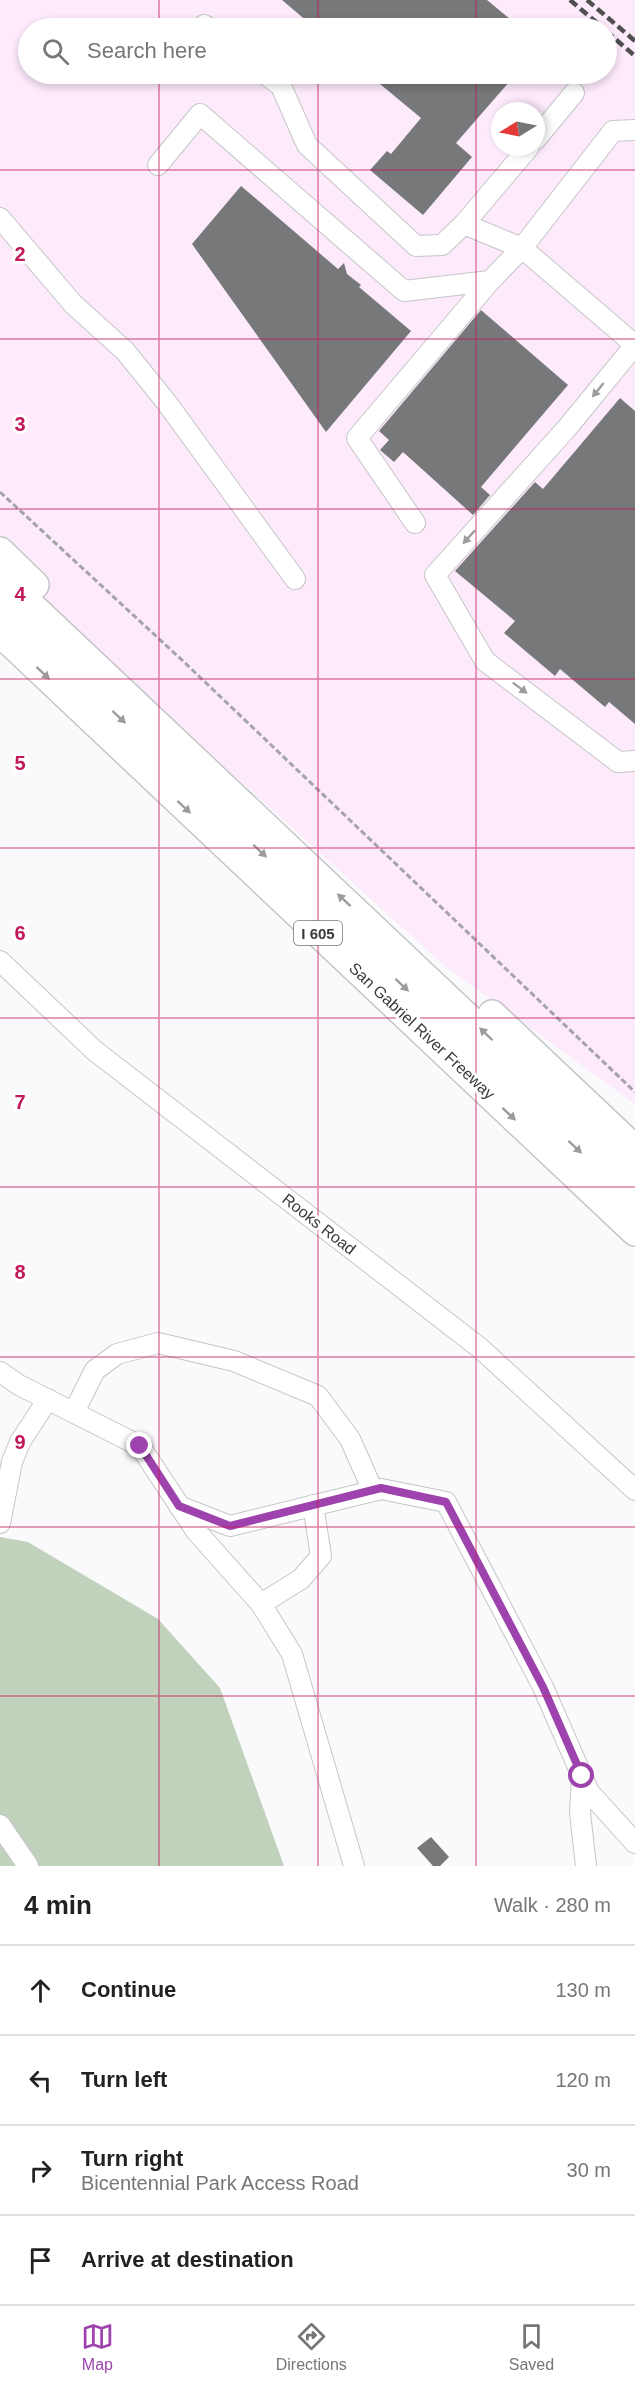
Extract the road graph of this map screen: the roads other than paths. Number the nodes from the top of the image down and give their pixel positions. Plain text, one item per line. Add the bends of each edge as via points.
1 (278, 84) edge
2 (574, 93) dead end
3 (545, 128) edge
4 (635, 130) edge
5 (521, 156) edge
6 (158, 165) dead end
7 (0, 218) edge
8 (464, 224) junction
9 (522, 248) junction
10 (490, 281) junction
11 (635, 345) edge
12 (415, 523) dead end
13 (0, 551) edge
14 (0, 576) edge
15 (295, 579) dead end
16 (0, 605) edge
17 (0, 633) edge
18 (635, 761) edge
19 (0, 961) edge
20 (635, 1149) edge
21 (635, 1175) edge
22 (635, 1204) edge
23 (635, 1232) edge
24 (0, 1372) edge
25 (48, 1400) junction
26 (74, 1412) junction
27 (635, 1490) edge
28 (372, 1491) junction
29 (313, 1505) junction
30 (179, 1506) junction
31 (0, 1523) edge
32 (261, 1604) junction
33 (582, 1776) junction
34 (0, 1825) edge
35 (635, 1843) edge
36 (28, 1866) edge
37 (354, 1866) edge
38 (586, 1866) edge

1 - 8 street via 307,145 416,246 442,245
2 - 3 street
4 - 9 street via 613,131
5 - 8 street
6 - 10 street via 200,114 404,291
7 - 15 street via 73,304 125,351
8 - 9 street
9 - 10 street
9 - 11 street
10 - 12 street via 357,438
11 -> 18 street via 567,428 435,575 485,661 618,762
13 - 20 highway
21 -> 14 highway
16 -> 22 highway
17 -> 23 highway, San Gabriel River Freeway / I 605
19 - 27 street, Rooks Road via 95,1051 480,1348
24 - 25 street
25 - 26 street
25 - 31 street via 20,1442 12,1462
26 - 28 street via 95,1370 117,1354 158,1342 234,1361 318,1396 350,1439
26 - 30 street via 140,1446
28 - 29 street
28 - 33 street via 381,1488 446,1502 543,1687
29 - 30 street via 230,1526
29 - 32 street via 321,1556 301,1579
30 - 32 street via 196,1531
32 - 37 street via 292,1654
33 - 35 street via 589,1792
33 - 38 street via 580,1813
34 - 36 street

